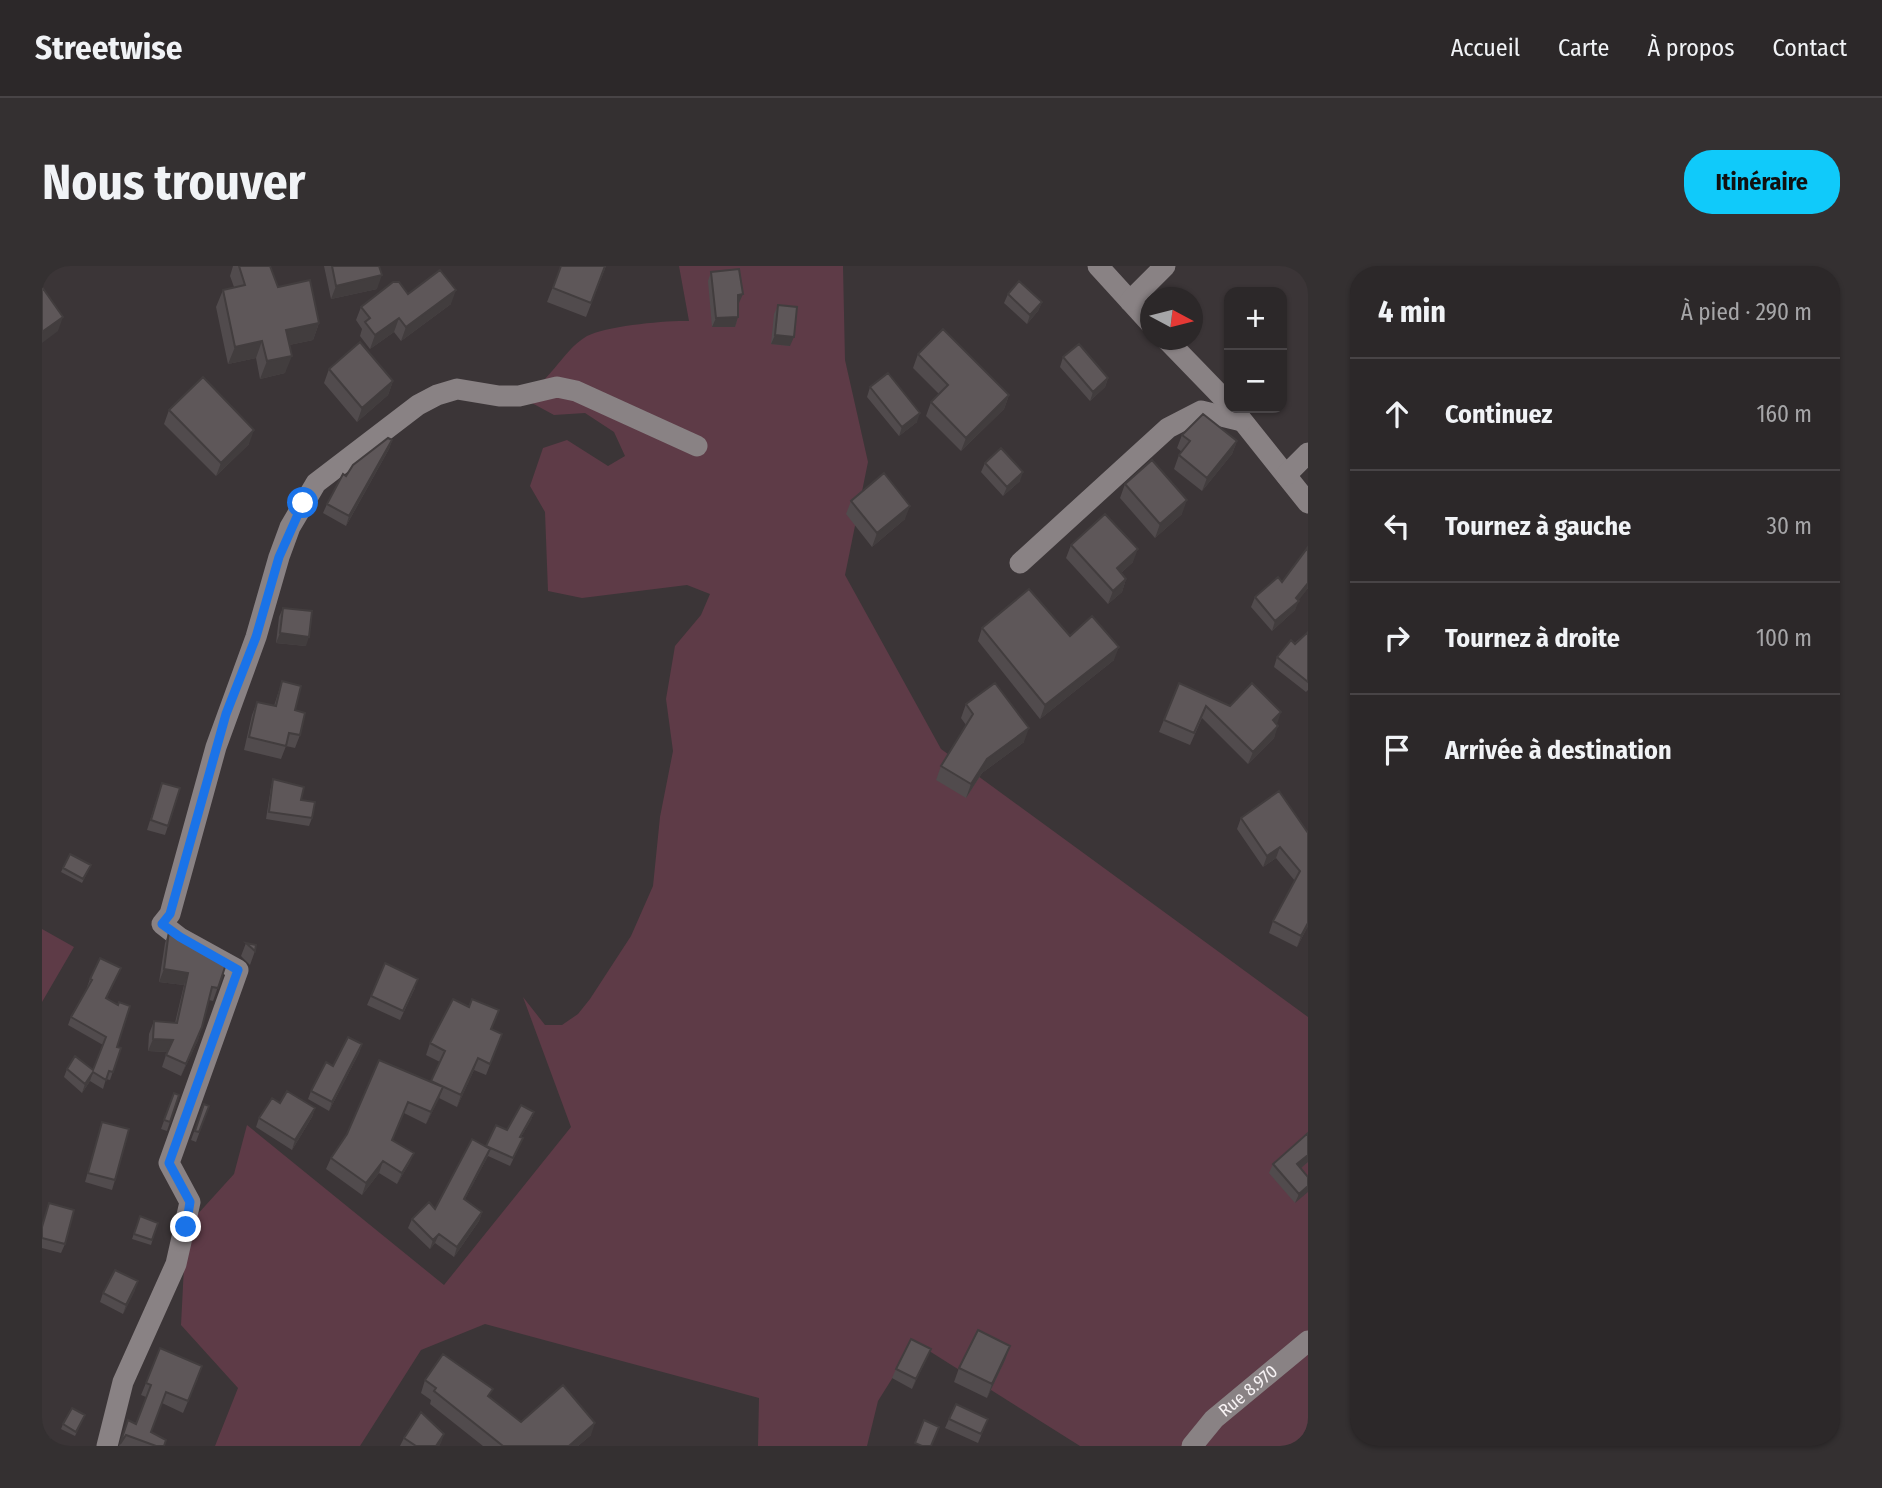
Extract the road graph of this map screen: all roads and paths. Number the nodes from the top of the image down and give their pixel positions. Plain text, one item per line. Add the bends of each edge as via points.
1 (1098, 266) edge
2 (1165, 266) edge
3 (1129, 301) junction
4 (1140, 313) edge
5 (1176, 350) edge
6 (1224, 400) edge
7 (1224, 411) edge
8 (1236, 413) edge
9 (697, 446) dead end
10 (1308, 453) edge
11 (1286, 475) junction
12 (1308, 503) edge
13 (1020, 563) dead end
14 (1308, 1341) edge
15 (107, 1446) edge
16 (1192, 1446) edge

1 - 3 street
2 - 3 street
3 - 4 street
5 - 6 street
7 - 13 street via 1201,411 1168,428
8 - 11 street
9 - 15 street via 576,391 557,387 499,396 457,389 418,405 316,483 303,503 279,557 256,637 226,714 170,914 162,924 238,970 169,1163 190,1202 176,1264 123,1382
10 - 11 street
11 - 12 street
14 - 16 street, Rue 8.970 via 1214,1419

